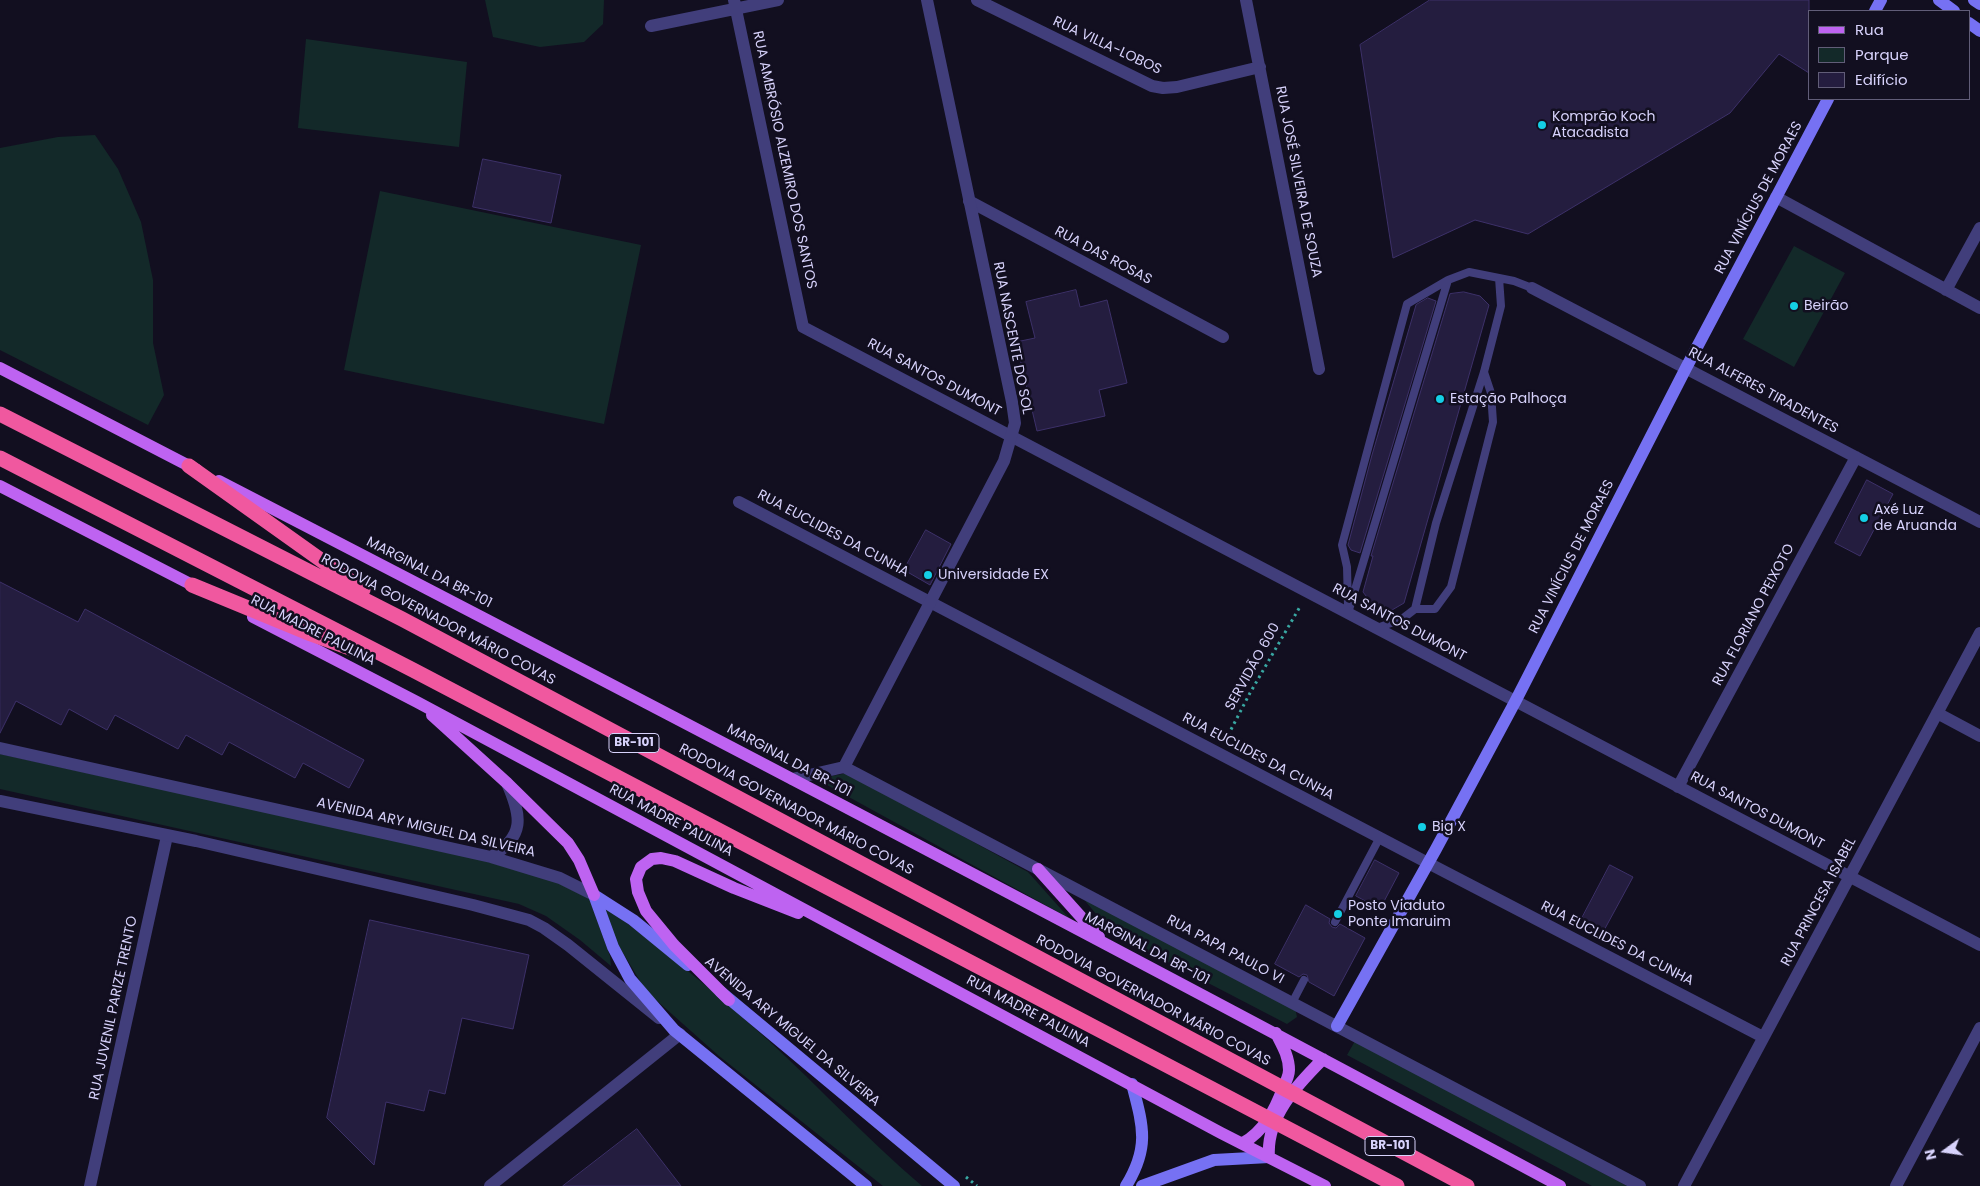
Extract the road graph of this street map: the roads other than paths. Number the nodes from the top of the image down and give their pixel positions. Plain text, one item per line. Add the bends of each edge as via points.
1 (778, 0) edge
2 (927, 0) edge
3 (977, 0) edge
4 (1246, 0) edge
5 (1939, 0) edge
6 (1974, 0) edge
7 (735, 4) edge
8 (1980, 4) edge
9 (1953, 10) edge
10 (652, 26) dead end
11 (1260, 67) junction
12 (1827, 100) edge
13 (1776, 198) junction
14 (969, 201) junction
15 (1980, 228) edge
16 (1499, 278) junction
17 (1448, 280) junction
18 (1532, 288) joint
19 (1946, 290) junction
20 (1980, 308) edge
21 (804, 327) joint
22 (1223, 337) dead end
23 (0, 368) edge
24 (1686, 368) junction
25 (1319, 369) dead end
26 (1484, 372) junction
27 (0, 414) edge
28 (1012, 436) junction
29 (1856, 457) junction
30 (0, 458) edge
31 (189, 466) junction
32 (0, 486) edge
33 (739, 502) dead end
34 (1980, 522) edge
35 (192, 585) junction
36 (931, 603) junction
37 (1415, 609) junction
38 (1348, 613) junction
39 (402, 618) junction
40 (1377, 628) junction
41 (1980, 633) edge
42 (413, 670) junction
43 (417, 702) junction
44 (1515, 702) junction
45 (1937, 713) junction
46 (1980, 736) edge
47 (0, 748) edge
48 (844, 766) junction
49 (792, 779) junction
50 (508, 784) junction
51 (1678, 787) junction
52 (0, 801) edge
53 (167, 836) junction
54 (1380, 837) junction
55 (491, 857) junction
56 (1428, 864) junction
57 (1038, 868) junction
58 (1849, 877) junction
59 (594, 895) junction
60 (814, 915) junction
61 (1335, 922) dead end
62 (1106, 944) junction
63 (1980, 945) edge
64 (1304, 980) dead end
65 (730, 1000) junction
66 (1292, 1003) junction
67 (1337, 1026) junction
68 (1980, 1028) edge
69 (677, 1032) junction
70 (1276, 1033) junction
71 (1764, 1037) junction
72 (1323, 1059) junction
73 (1132, 1084) junction
74 (1242, 1143) junction
75 (1269, 1157) junction
76 (90, 1186) edge
77 (490, 1186) edge
78 (866, 1186) edge
79 (954, 1186) edge
80 (1126, 1186) edge
81 (1142, 1186) edge
82 (1325, 1186) edge
83 (1397, 1186) edge
84 (1466, 1186) edge
85 (1560, 1186) edge
86 (1640, 1186) edge
87 (1684, 1186) edge
88 (1896, 1186) edge

1 - 7 street
2 - 14 street, RUA NASCENTE DO SOL
3 - 11 street, RUA VILLA-LOBOS via 1152,86 1177,87
4 - 11 street, RUA JOSÉ SILVEIRA DE SOUZA
5 - 9 main road
6 - 8 main road
7 - 10 street
7 - 21 street, RUA AMBRÓSIO ALZEMIRO DOS SANTOS
11 - 25 street, RUA JOSÉ SILVEIRA DE SOUZA
12 - 13 main road, RUA VINÍCIUS DE MORAES
13 - 19 street
13 - 24 main road, RUA VINÍCIUS DE MORAES
14 - 22 street, RUA DAS ROSAS
14 - 28 street, RUA NASCENTE DO SOL via 1012,402
15 - 19 street
16 - 17 lane via 1469,272
16 - 18 lane
16 - 26 lane via 1501,306
17 - 38 lane
17 - 38 lane via 1407,304 1342,545 1347,567
18 - 24 street, RUA ALFERES TIRADENTES
19 - 20 street
21 - 28 street, RUA SANTOS DUMONT
23 - 31 main road, MARGINAL DA BR-101
24 - 29 street, RUA ALFERES TIRADENTES
24 - 44 main road, RUA VINÍCIUS DE MORAES
26 - 37 lane via 1436,523
26 - 37 lane via 1491,393 1492,422 1451,587 1435,609
27 - 39 highway, RODOVIA GOVERNADOR MÁRIO COVAS / BR-101
28 - 36 street, RUA NASCENTE DO SOL via 1004,460
28 - 38 street, RUA SANTOS DUMONT
29 - 34 street, RUA ALFERES TIRADENTES
29 - 51 street, RUA FLORIANO PEIXOTO
30 - 42 highway, BR-101
31 - 39 highway
31 - 49 main road, MARGINAL DA BR-101
32 - 35 main road, RUA MADRE PAULINA
33 - 36 street, RUA EUCLIDES DA CUNHA
35 - 42 highway via 311,634
35 - 43 main road, RUA MADRE PAULINA
36 - 48 street, RUA NASCENTE DO SOL
36 - 54 street, RUA EUCLIDES DA CUNHA
37 - 40 lane via 1402,619
38 - 40 street, RUA SANTOS DUMONT
39 - 84 highway, RODOVIA GOVERNADOR MÁRIO COVAS / BR-101
40 - 44 street, RUA SANTOS DUMONT
41 - 45 street, RUA PRINCESA ISABEL
42 - 83 highway, BR-101
43 - 50 main road
43 - 60 main road, RUA MADRE PAULINA
44 - 51 street, RUA SANTOS DUMONT
44 - 56 main road, RUA VINÍCIUS DE MORAES
45 - 46 street
45 - 58 street, RUA PRINCESA ISABEL
47 - 55 street, AVENIDA ARY MIGUEL DA SILVEIRA
48 - 49 street
48 - 57 street, RUA PAPA PAULO VI
49 - 62 main road, MARGINAL DA BR-101
50 - 55 street via 518,814 517,829 511,842
50 - 59 main road via 568,843
51 - 58 street, RUA SANTOS DUMONT
52 - 53 street
53 - 69 street via 529,920 568,945
53 - 76 street, RUA JUVENIL PARIZE TRENTO
54 - 56 street, RUA EUCLIDES DA CUNHA
54 - 61 lane
55 - 59 street, AVENIDA ARY MIGUEL DA SILVEIRA via 560,878
56 - 67 main road, RUA VINÍCIUS DE MORAES
56 - 71 street, RUA EUCLIDES DA CUNHA
57 - 62 main road
57 - 66 street, RUA PAPA PAULO VI
58 - 63 street, RUA SANTOS DUMONT
58 - 71 street, RUA PRINCESA ISABEL
59 - 65 main road, AVENIDA ARY MIGUEL DA SILVEIRA via 633,920
59 - 69 main road via 613,947 630,979
60 - 65 main road via 793,912 675,861 652,859 641,867 636,878 646,911
60 - 73 main road, RUA MADRE PAULINA
62 - 70 main road, MARGINAL DA BR-101
64 - 66 lane
65 - 79 main road, AVENIDA ARY MIGUEL DA SILVEIRA
66 - 67 street, RUA PAPA PAULO VI
67 - 86 street, RUA PAPA PAULO VI
68 - 88 street
69 - 77 street
69 - 78 main road
70 - 72 main road, MARGINAL DA BR-101
70 - 74 main road via 1288,1061 1289,1073 1275,1110 1263,1126
71 - 87 street, RUA PRINCESA ISABEL
72 - 75 main road via 1297,1085 1279,1113 1268,1144
72 - 85 main road, MARGINAL DA BR-101
73 - 74 main road, RUA MADRE PAULINA
73 - 80 main road via 1139,1113 1142,1151
74 - 75 main road, RUA MADRE PAULINA
75 - 81 main road via 1214,1160
75 - 82 main road, RUA MADRE PAULINA

